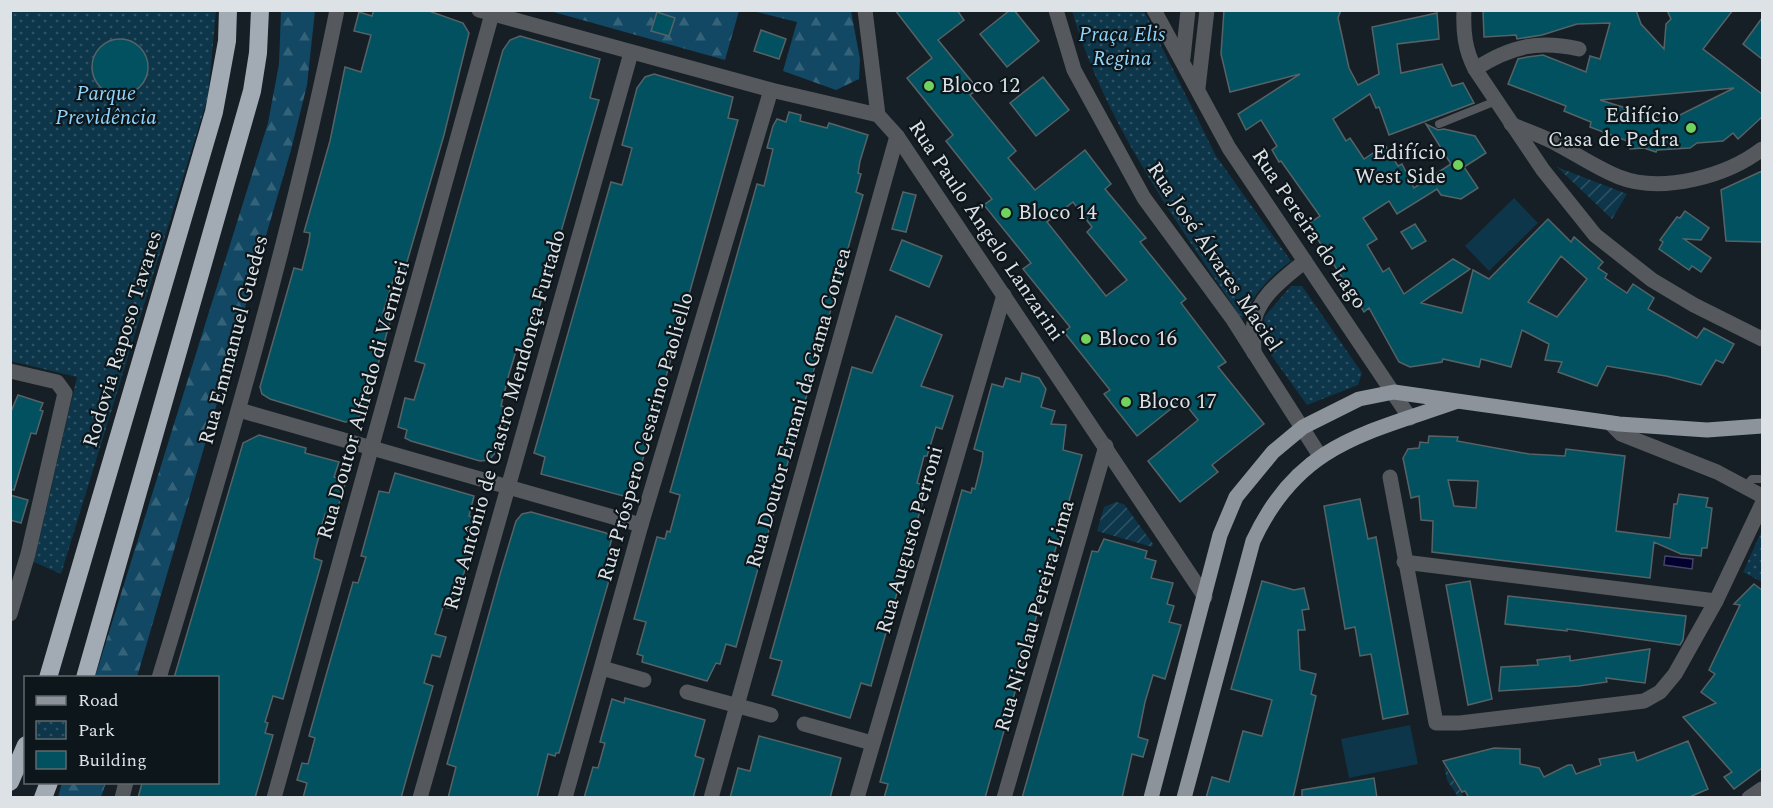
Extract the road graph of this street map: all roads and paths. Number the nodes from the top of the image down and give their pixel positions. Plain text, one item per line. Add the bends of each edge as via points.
1 (228, 10) edge
2 (260, 10) edge
3 (337, 10) edge
4 (865, 10) edge
5 (1056, 10) edge
6 (1154, 10) edge
7 (1188, 10) edge
8 (1207, 10) edge
9 (1464, 10) edge
10 (485, 12) edge
11 (1580, 49) dead end
12 (631, 53) junction
13 (1183, 58) junction
14 (1475, 69) junction
15 (1198, 88) junction
16 (771, 90) junction
17 (1496, 101) junction
18 (878, 116) junction
19 (1439, 124) dead end
20 (1511, 124) junction
21 (897, 136) junction
22 (1762, 149) edge
23 (1305, 261) junction
24 (1004, 295) junction
25 (1762, 339) edge
26 (1254, 352) junction
27 (10, 371) edge
28 (1394, 392) junction
29 (1458, 401) junction
30 (239, 410) junction
31 (1410, 418) junction
32 (1610, 423) junction
33 (1762, 426) edge
34 (1303, 427) junction
35 (1106, 446) junction
36 (372, 449) junction
37 (1320, 456) junction
38 (1390, 477) dead end
39 (1762, 479) edge
40 (1745, 487) junction
41 (509, 488) junction
42 (1762, 496) edge
43 (1762, 504) edge
44 (641, 525) junction
45 (1404, 562) junction
46 (1205, 597) junction
47 (1716, 601) junction
48 (10, 614) edge
49 (602, 668) junction
50 (49, 676) edge
51 (86, 676) edge
52 (160, 676) edge
53 (644, 680) dead end
54 (687, 692) dead end
55 (737, 705) junction
56 (771, 715) dead end
57 (804, 724) dead end
58 (872, 743) junction
59 (24, 750) edge
60 (10, 782) edge
61 (49, 784) edge
62 (1762, 789) edge
63 (43, 798) edge
64 (274, 798) edge
65 (420, 798) edge
66 (565, 798) edge
67 (711, 798) edge
68 (856, 798) edge
69 (1004, 798) edge
70 (1151, 798) edge
71 (1184, 798) edge
72 (1749, 798) edge

1 - 50 highway, Rodovia Raposo Tavares via 214,112
2 - 51 highway via 252,91
3 - 30 street, Rua Emmanuel Guedes via 318,108
4 - 18 street
5 - 26 street, Rua José Álvares Maciel via 1074,69 1144,198
6 - 13 street, Rua Pereira do Lago
7 - 13 street
8 - 15 street
9 - 14 street via 1463,31
10 - 12 street, Rua Paulo Ângelo Lanzarini
10 - 36 street, Rua Doutor Alfredo di Vernieri
11 - 14 street via 1535,44 1502,52
12 - 16 street, Rua Paulo Ângelo Lanzarini
12 - 41 street, Rua Antônio de Castro Mendonça Furtado
13 - 15 street, Rua Pereira do Lago
14 - 17 street
15 - 23 street, Rua Pereira do Lago via 1229,148
16 - 18 street, Rua Paulo Ângelo Lanzarini
16 - 44 street, Rua Próspero Cesarino Paoliello
17 - 19 lane
17 - 20 street
18 - 21 street, Rua Paulo Ângelo Lanzarini
20 - 22 street via 1621,178 1655,183 1718,174
20 - 25 street via 1595,235 1652,280
21 - 24 street, Rua Paulo Ângelo Lanzarini
21 - 55 street, Rua Doutor Ernani da Gama Correa
23 - 26 street via 1260,306 1254,323
23 - 28 street, Rua Pereira do Lago
24 - 35 street, Rua Paulo Ângelo Lanzarini
24 - 58 street, Rua Augusto Perroni
26 - 34 street, Rua José Álvares Maciel
27 - 48 street via 57,382 65,393
28 - 29 main road
28 - 31 street, Rua Pereira do Lago
28 - 34 main road via 1359,399
29 - 31 main road
29 - 32 main road
30 - 36 street
30 - 52 street, Rua Emmanuel Guedes
31 - 37 main road via 1359,434
32 - 33 main road via 1707,430
32 - 40 street via 1621,434
34 - 37 street, Rua José Álvares Maciel
34 - 46 main road via 1273,452 1236,497 1220,535
35 - 46 street, Rua Paulo Ângelo Lanzarini
35 - 69 street, Rua Nicolau Pereira Lima
36 - 41 street
36 - 64 street, Rua Doutor Alfredo di Vernieri
37 - 71 main road via 1274,504 1253,541
38 - 45 street
39 - 40 lane via 1752,479
40 - 42 street
41 - 44 street
41 - 65 street, Rua Antônio de Castro Mendonça Furtado
43 - 47 street
44 - 49 street, Rua Próspero Cesarino Paoliello
45 - 47 street
45 - 47 street via 1436,723 1644,701 1676,674
46 - 70 main road
49 - 53 street
49 - 66 street, Rua Próspero Cesarino Paoliello
54 - 55 street
55 - 56 street
55 - 67 street, Rua Doutor Ernani da Gama Correa
57 - 58 street
58 - 68 street, Rua Augusto Perroni
59 - 60 highway
61 - 63 highway
62 - 72 street

